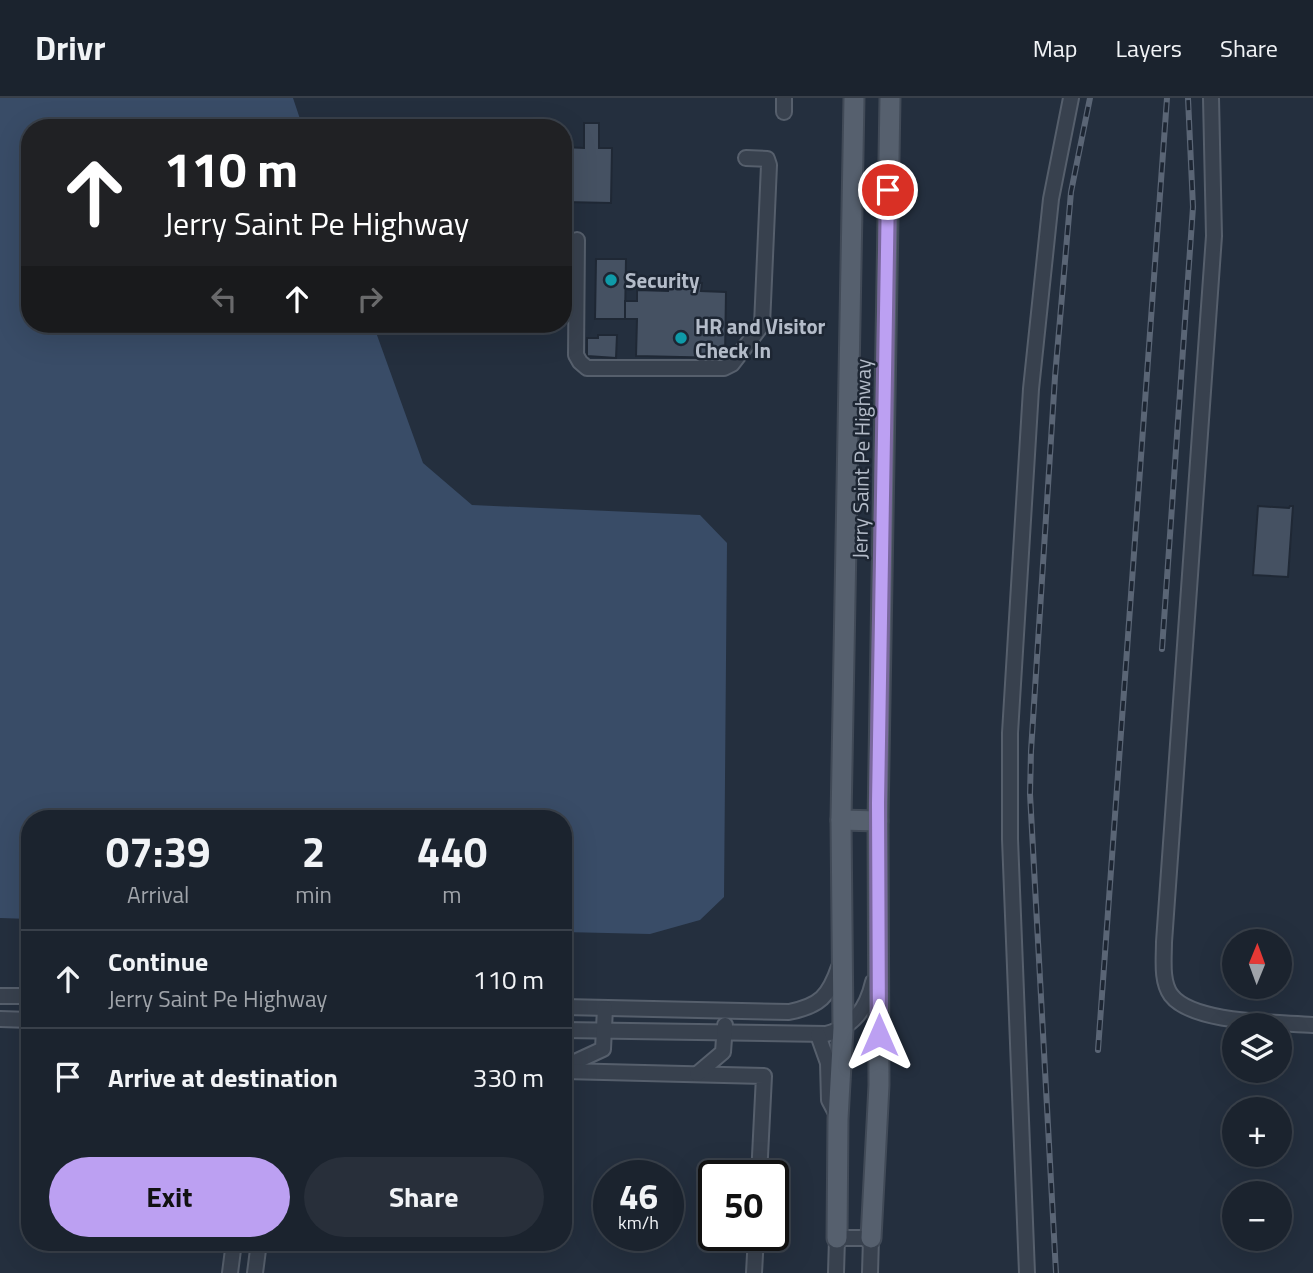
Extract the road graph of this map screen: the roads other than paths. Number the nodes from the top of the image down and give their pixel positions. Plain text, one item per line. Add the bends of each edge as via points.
1 (854, 98) edge
2 (890, 98) edge
3 (1071, 98) edge
4 (1211, 98) edge
5 (746, 158) dead end
6 (577, 240) dead end
7 (841, 820) junction
8 (878, 821) junction
9 (878, 960) junction
10 (841, 962) junction
11 (0, 996) edge
12 (21, 996) edge
13 (572, 1007) edge
14 (604, 1008) junction
15 (725, 1011) junction
16 (0, 1019) edge
17 (21, 1020) edge
18 (1313, 1025) edge
19 (843, 1028) junction
20 (572, 1030) edge
21 (604, 1031) junction
22 (724, 1033) junction
23 (818, 1035) junction
24 (572, 1065) edge
25 (572, 1069) edge
26 (697, 1074) junction
27 (838, 1119) junction
28 (760, 1160) edge
29 (837, 1238) junction
30 (871, 1238) junction
31 (233, 1251) edge
32 (258, 1251) edge
33 (755, 1251) edge
34 (230, 1273) edge
35 (255, 1273) edge
36 (754, 1273) edge
37 (836, 1273) edge
38 (870, 1273) edge
39 (1027, 1273) edge

1 - 7 main road, Jerry Saint Pe Highway
2 - 8 main road, Jerry Saint Pe Highway
3 - 39 lane via 1051,199 1038,311 1010,733
4 - 18 lane via 1213,249 1164,972 1171,995 1194,1012
5 - 6 lane via 767,159 769,165 762,325 724,368 587,368 580,362 576,355
7 - 8 main road
7 - 10 main road, Jerry Saint Pe Highway
8 - 9 main road, Jerry Saint Pe Highway
9 - 19 lane via 864,1008
9 - 30 main road, Jerry Saint Pe Highway via 878,1128
10 - 15 lane via 830,989 816,1004 789,1012
10 - 19 main road, Jerry Saint Pe Highway
11 - 12 lane
13 - 14 lane
14 - 15 lane
14 - 21 lane
15 - 22 lane
16 - 17 lane
19 - 23 lane
19 - 27 main road, Jerry Saint Pe Highway
20 - 21 lane
21 - 22 lane
21 - 24 lane via 603,1049
22 - 23 lane
22 - 26 lane via 723,1052
23 - 27 lane via 828,1063 829,1100
25 - 26 lane
26 - 28 lane via 764,1076
27 - 29 main road, Jerry Saint Pe Highway
29 - 30 lane
29 - 37 lane
30 - 38 lane
31 - 34 lane
32 - 35 lane
33 - 36 lane

